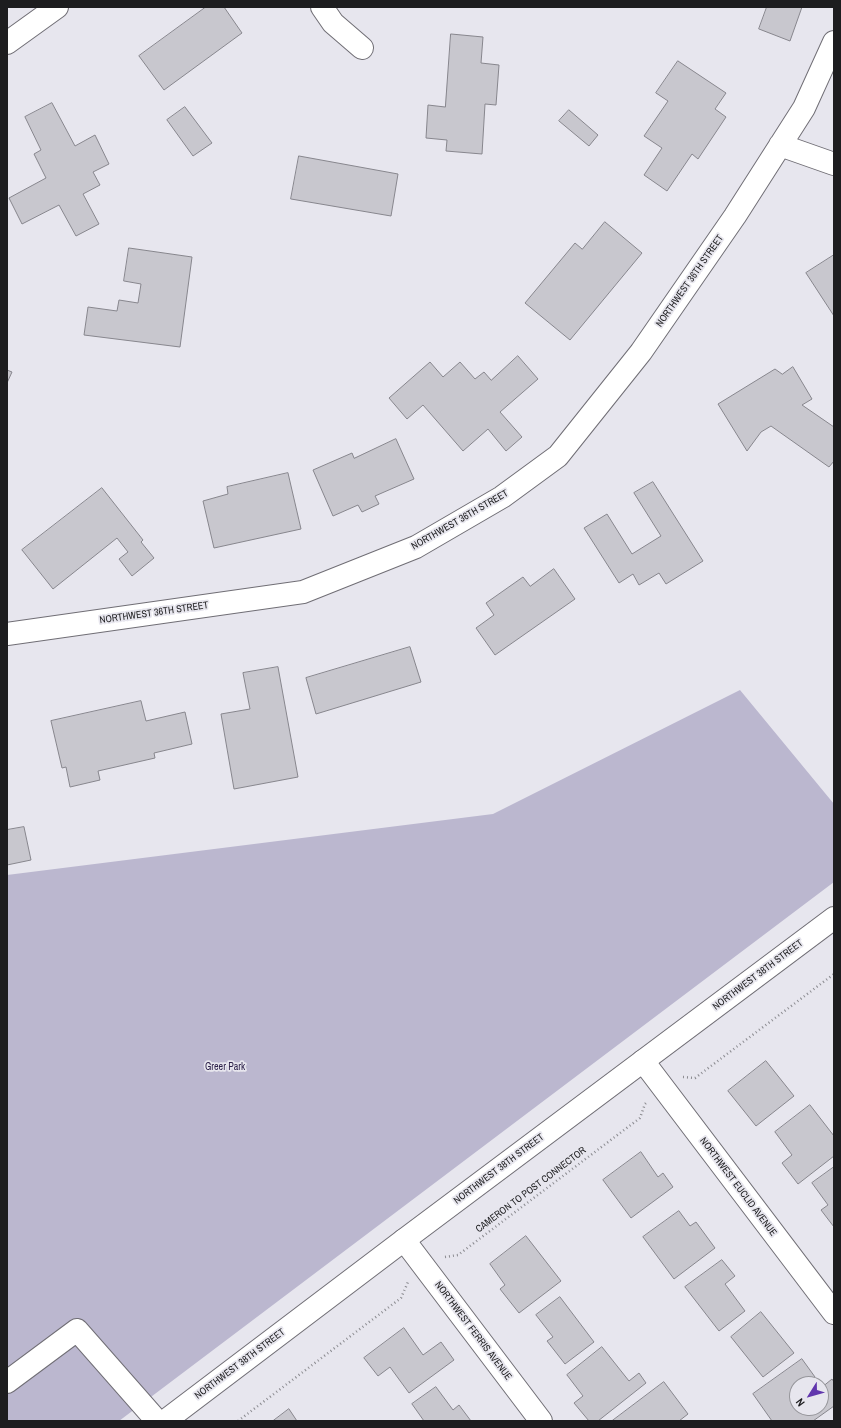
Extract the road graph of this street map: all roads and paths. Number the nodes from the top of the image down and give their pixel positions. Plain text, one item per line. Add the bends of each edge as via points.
1 (57, 7) edge
2 (322, 7) edge
3 (834, 42) edge
4 (7, 43) edge
5 (362, 48) dead end
6 (780, 145) junction
7 (834, 164) edge
8 (7, 634) edge
9 (834, 918) edge
10 (834, 974) edge
11 (643, 1061) junction
12 (664, 1089) junction
13 (404, 1240) junction
14 (426, 1269) junction
15 (834, 1312) edge
16 (7, 1382) edge
17 (157, 1421) edge
18 (165, 1421) edge
19 (238, 1421) edge
20 (541, 1421) edge

1 - 4 street
2 - 5 street via 334,24
3 - 6 street, NORTHWEST 36TH STREET via 804,108
6 - 7 street
6 - 8 street, NORTHWEST 36TH STREET via 735,216 640,352 558,456 502,498 416,547 303,592
9 - 11 street, NORTHWEST 38TH STREET
10 - 12 path, CAMERON TO POST CONNECTOR via 695,1078 681,1076
11 - 12 street, NORTHWEST EUCLID AVENUE
11 - 13 street, NORTHWEST 38TH STREET
12 - 14 path, CAMERON TO POST CONNECTOR via 645,1104 640,1118 465,1251 458,1255 441,1257
12 - 15 street, NORTHWEST EUCLID AVENUE
13 - 14 street, NORTHWEST FERRIS AVENUE
13 - 18 street, NORTHWEST 38TH STREET
14 - 19 path, CAMERON TO POST CONNECTOR via 407,1283 401,1298
14 - 20 street, NORTHWEST FERRIS AVENUE
16 - 17 street via 78,1330

